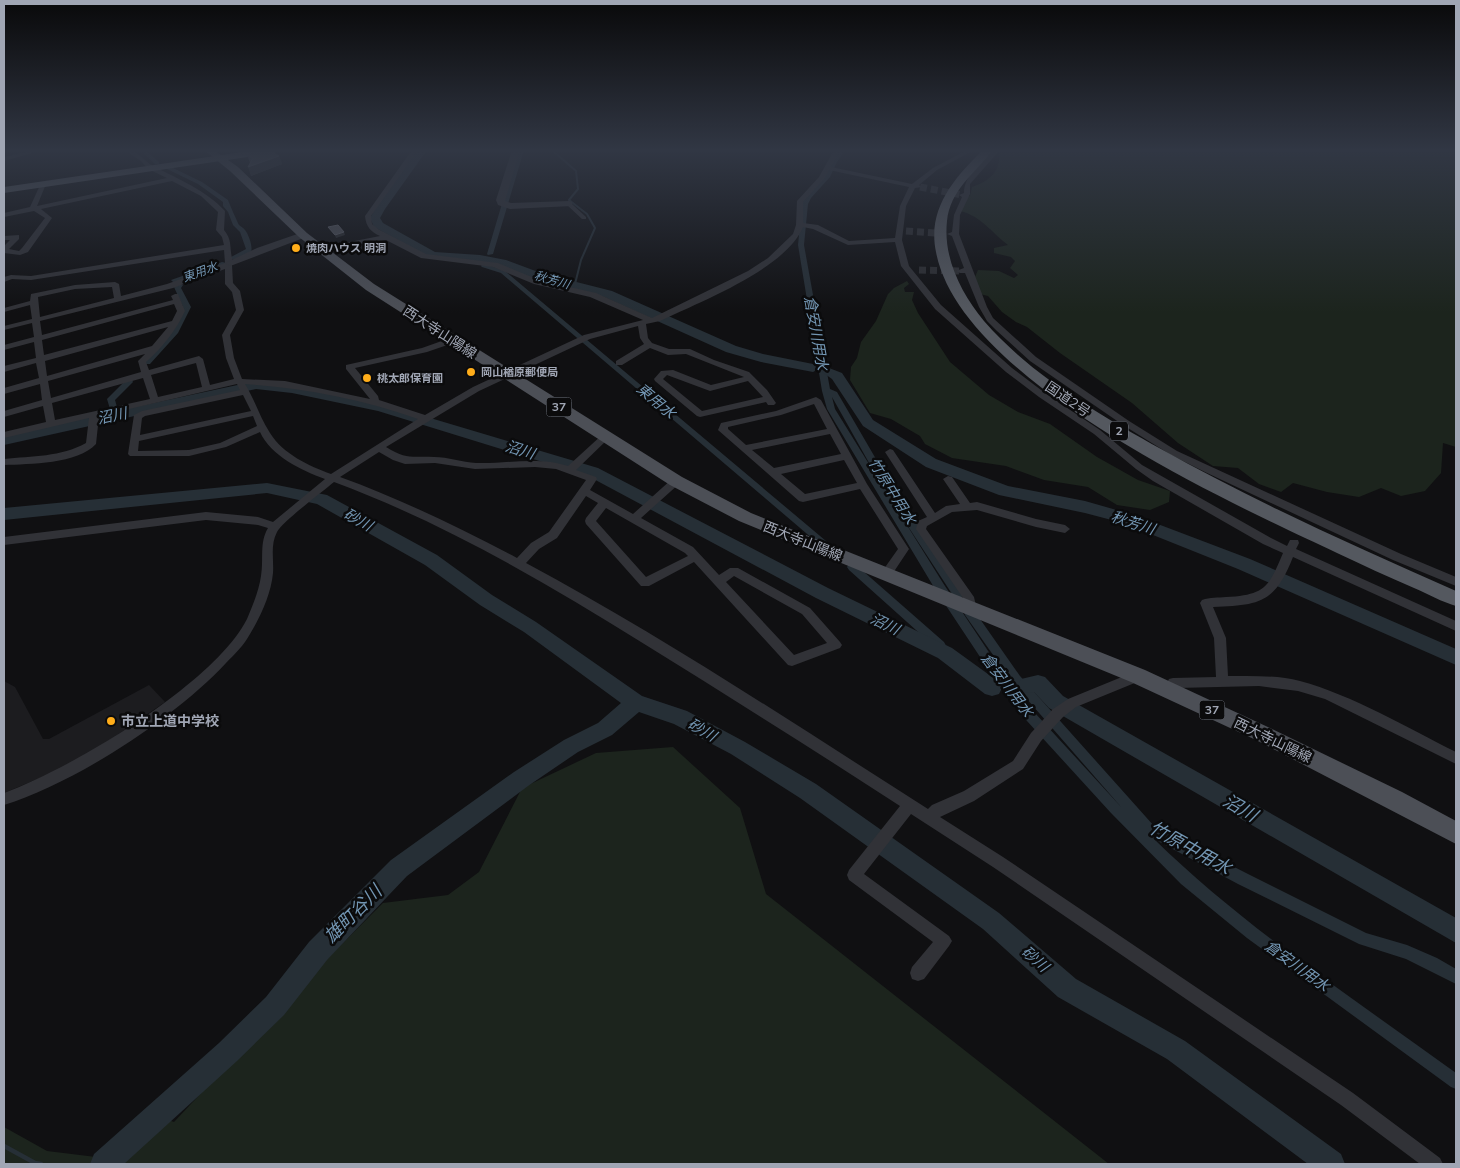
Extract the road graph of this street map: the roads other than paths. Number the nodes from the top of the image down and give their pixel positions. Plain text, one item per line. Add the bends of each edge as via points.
1 (569, 204) edge
2 (45, 205) edge
3 (214, 205) edge
4 (271, 205) edge
5 (376, 205) edge
6 (506, 205) edge
7 (554, 205) edge
8 (799, 205) edge
9 (904, 205) edge
10 (945, 205) edge
11 (961, 205) edge
12 (33, 207) junction
13 (4, 215) edge
14 (584, 218) dead end
15 (802, 225) junction
16 (901, 234) junction
17 (303, 235) junction
18 (388, 237) junction
19 (4, 238) edge
20 (228, 247) junction
21 (322, 250) junction
22 (4, 251) edge
23 (230, 263) junction
24 (6, 277) edge
25 (170, 286) junction
26 (118, 299) junction
27 (34, 302) junction
28 (178, 302) junction
29 (4, 310) edge
30 (36, 320) junction
31 (650, 321) junction
32 (176, 322) junction
33 (4, 328) edge
34 (39, 338) junction
35 (453, 340) junction
36 (649, 345) junction
37 (4, 348) edge
38 (156, 348) junction
39 (40, 359) junction
40 (619, 363) dead end
41 (4, 369) edge
42 (146, 374) junction
43 (506, 374) junction
44 (751, 378) junction
45 (44, 379) junction
46 (239, 381) junction
47 (206, 389) junction
48 (4, 391) edge
49 (245, 392) junction
50 (769, 399) junction
51 (155, 401) junction
52 (47, 402) junction
53 (374, 402) junction
54 (255, 413) junction
55 (778, 413) junction
56 (4, 414) edge
57 (94, 415) junction
58 (426, 418) junction
59 (51, 425) junction
60 (262, 427) junction
61 (832, 431) junction
62 (4, 435) edge
63 (606, 436) junction
64 (135, 439) junction
65 (378, 447) junction
66 (745, 448) junction
67 (890, 452) dead end
68 (847, 456) junction
69 (4, 462) edge
70 (570, 471) junction
71 (772, 472) junction
72 (331, 479) junction
73 (948, 479) dead end
74 (676, 481) junction
75 (863, 485) junction
76 (584, 491) junction
77 (604, 502) junction
78 (967, 507) junction
79 (934, 518) junction
80 (634, 519) junction
81 (278, 523) junction
82 (1065, 529) dead end
83 (4, 541) edge
84 (1292, 547) junction
85 (695, 557) junction
86 (518, 564) junction
87 (887, 574) junction
88 (717, 582) junction
89 (1456, 582) edge
90 (1456, 599) edge
91 (965, 605) junction
92 (1456, 626) edge
93 (1138, 676) junction
94 (1223, 683) junction
95 (1169, 690) junction
96 (1456, 758) edge
97 (4, 799) edge
98 (905, 811) junction
99 (929, 818) junction
100 (1456, 833) edge
101 (918, 973) dead end
102 (1434, 1164) edge

1 - 14 street
2 - 12 street
3 - 20 street via 222,212 220,230
4 - 17 main road, 西大寺山陽線 / 37
5 - 18 street via 368,216 371,227
6 - 7 street
8 - 15 street
9 - 16 street
10 - 90 highway, 国道2号 / 2 via 940,237 948,272 971,313 1016,360 1073,403 1169,460 1279,518
11 - 89 street via 953,234 964,271 990,319 1023,351 1080,393 1174,452 1311,522
12 - 13 street
12 - 22 street via 49,218 25,250
15 - 16 street via 848,244
15 - 31 street via 793,239 759,269
16 - 84 street via 901,257 914,270 938,307 996,359 1138,467 1217,513
17 - 21 main road, 西大寺山陽線 / 37
17 - 23 street
18 - 21 street
18 - 31 street via 424,256 495,265 537,282 593,295
19 - 22 street via 16,237
20 - 23 street
20 - 24 street via 31,278
21 - 35 main road, 西大寺山陽線 / 37
23 - 25 street
23 - 46 street via 229,284 236,291 240,310 226,335
25 - 26 street
25 - 28 street
26 - 27 street via 115,284 42,294 34,296
26 - 30 street
27 - 29 street
27 - 30 street
28 - 32 street via 181,311
28 - 34 street
30 - 33 street
30 - 34 street
31 - 36 street via 644,338
31 - 43 street via 584,339
32 - 38 street
32 - 39 street
34 - 37 street
34 - 39 street
35 - 43 main road, 西大寺山陽線 / 37
35 - 53 street via 349,367 375,398
36 - 40 street
36 - 44 street via 668,352 687,351
38 - 42 street via 142,361
38 - 45 street
39 - 41 street
39 - 45 street
42 - 47 street via 199,359
42 - 51 street
42 - 52 street
43 - 58 street
43 - 63 main road, 西大寺山陽線 / 37
44 - 50 street
44 - 50 street via 710,388 670,372 658,379 700,414
45 - 48 street
45 - 52 street
46 - 47 street
46 - 49 street
46 - 53 street via 285,384
47 - 51 street
49 - 54 street
49 - 64 street via 142,414 136,417
50 - 55 street
51 - 57 street
52 - 56 street
52 - 59 street
53 - 58 street
54 - 60 street
54 - 64 street
55 - 61 street via 816,400
55 - 66 street via 724,424 723,430
57 - 59 street
57 - 69 street via 91,444 82,451
58 - 65 street
59 - 62 street
60 - 64 street via 223,445 189,452 133,454
60 - 72 street via 284,454
61 - 66 street
61 - 68 street
63 - 70 street
63 - 74 main road, 西大寺山陽線 / 37
65 - 70 street via 405,461 435,460 475,466 535,464
65 - 72 street
66 - 71 street
67 - 79 street
68 - 71 street
68 - 75 street
70 - 76 street via 592,479
71 - 75 street via 803,498
72 - 81 street
72 - 86 street via 439,522
73 - 78 street
74 - 80 street
74 - 87 main road, 西大寺山陽線 / 37 via 745,517
75 - 87 street via 904,549
76 - 77 street
76 - 86 street via 553,535 535,546
77 - 80 street
77 - 85 street via 590,521 645,582
78 - 79 street via 950,510
78 - 82 street via 977,506
79 - 91 street via 922,524 921,528 968,597
80 - 85 street
81 - 83 street via 200,516
81 - 97 street via 269,535 266,579 248,628 214,668 190,691 88,761
84 - 92 street
84 - 94 street via 1276,580 1262,594 1244,600 1206,603 1220,638
85 - 88 street
86 - 98 street via 756,706
87 - 91 main road, 西大寺山陽線 / 37
88 - 88 street via 734,572 806,611 836,645 792,661
91 - 93 main road, 西大寺山陽線 / 37
93 - 95 main road, 西大寺山陽線 / 37
93 - 99 street via 1072,703 1036,737 1018,765 968,796 937,810
94 - 95 street via 1172,683
94 - 96 street via 1279,683 1328,695
95 - 100 main road, 西大寺山陽線 / 37
98 - 99 street
98 - 101 street via 854,876 944,941
99 - 102 street via 1347,1099

